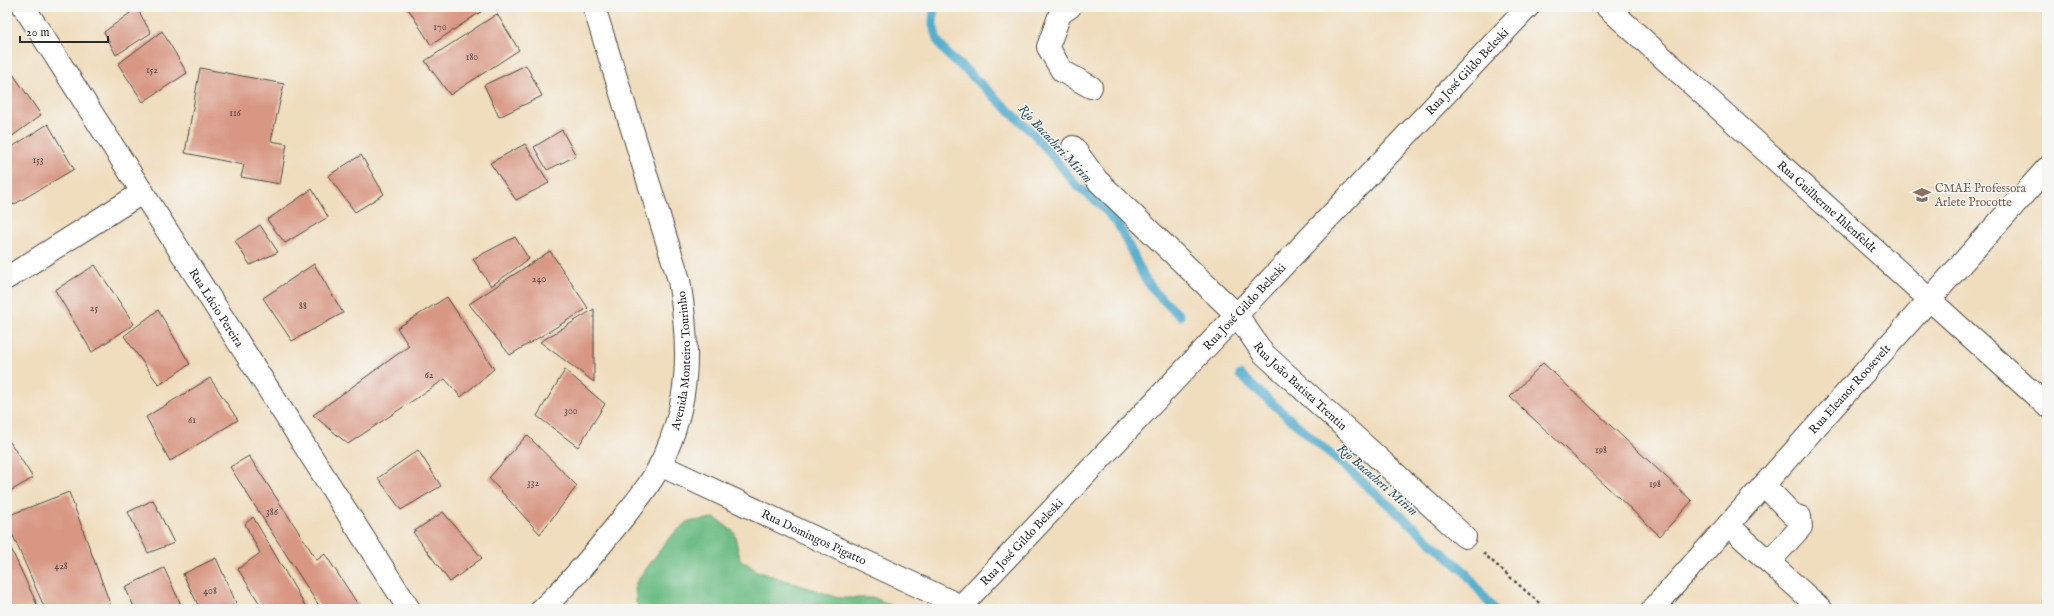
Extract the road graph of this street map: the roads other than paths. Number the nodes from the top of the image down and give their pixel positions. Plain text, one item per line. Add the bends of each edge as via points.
1 (24, 7) edge
2 (594, 7) edge
3 (1070, 7) edge
4 (1528, 7) edge
5 (1607, 7) edge
6 (1091, 87) dead end
7 (1073, 147) dead end
8 (2047, 168) edge
9 (142, 192) junction
10 (7, 278) edge
11 (1930, 299) junction
12 (1236, 315) junction
13 (2047, 406) edge
14 (660, 465) junction
15 (1764, 485) junction
16 (1728, 525) junction
17 (1465, 537) road end
18 (1769, 562) junction
19 (964, 607) edge
20 (409, 609) edge
21 (542, 609) edge
22 (1653, 609) edge
23 (1821, 609) edge

1 - 9 street, Rua Lúcio Pereira
2 - 14 street, Avenida Monteiro Tourinho via 679,280 686,319 688,359 684,393 673,434
3 - 6 street via 1060,14 1048,47 1062,71
4 - 12 street, Rua José Gildo Beleski
5 - 11 street, Rua Guilherme Ihlenfeldt
7 - 12 street, Rua João Batista Trentin via 1097,180
8 - 11 street, Rua Eleanor Roosevelt
9 - 10 street
9 - 20 street, Rua Lúcio Pereira
11 - 13 street, Rua Guilherme Ihlenfeldt
11 - 15 street, Rua Eleanor Roosevelt
12 - 17 street, Rua João Batista Trentin via 1263,353
12 - 19 street, Rua José Gildo Beleski
14 - 19 street, Rua Domingos Pigatto
14 - 21 street, Avenida Monteiro Tourinho via 639,497 596,551
15 - 16 street, Rua Eleanor Roosevelt
15 - 18 street via 1793,515 1800,517 1802,522 1801,527
16 - 18 street
16 - 22 street, Rua Eleanor Roosevelt
18 - 23 street

